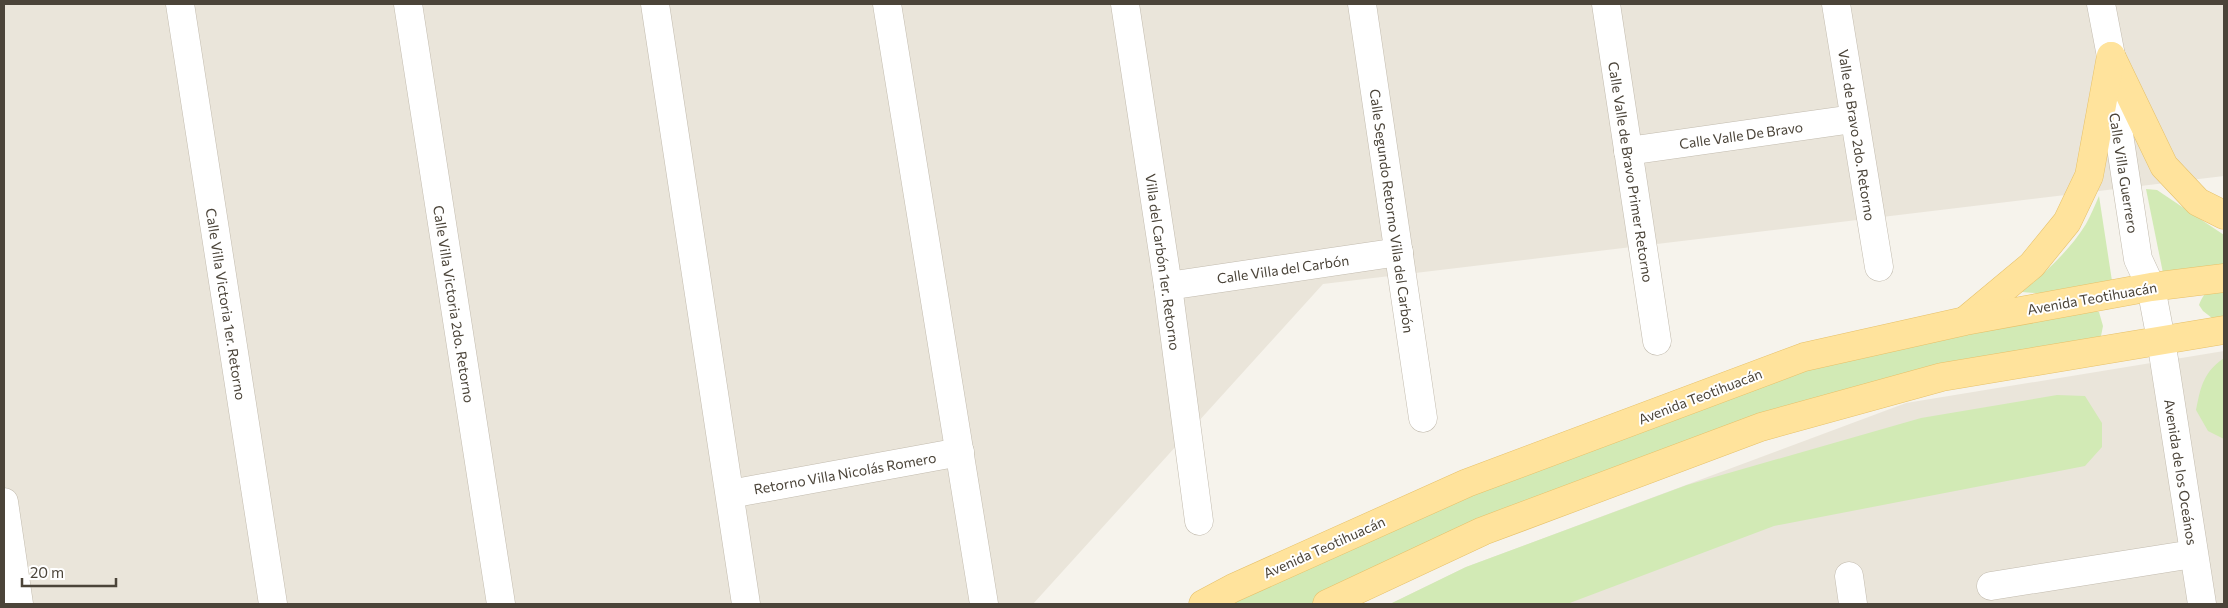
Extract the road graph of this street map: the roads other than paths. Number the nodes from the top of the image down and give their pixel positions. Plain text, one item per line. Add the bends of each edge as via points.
1 (180, 4) edge
2 (408, 4) edge
3 (655, 4) edge
4 (887, 4) edge
5 (1125, 4) edge
6 (1362, 4) edge
7 (1606, 4) edge
8 (1836, 4) edge
9 (2101, 4) edge
10 (2111, 56) junction
11 (1853, 119) junction
12 (1628, 151) junction
13 (2224, 215) edge
14 (1399, 252) junction
15 (1879, 267) dead end
16 (2224, 278) edge
17 (1168, 286) junction
18 (2151, 287) junction
19 (1965, 321) junction
20 (2224, 330) edge
21 (2161, 340) junction
22 (1657, 341) dead end
23 (1423, 418) dead end
24 (960, 452) junction
25 (730, 494) junction
26 (4, 502) edge
27 (1199, 521) dead end
28 (2193, 554) junction
29 (1850, 576) dead end
30 (1991, 586) dead end
31 (19, 604) edge
32 (273, 604) edge
33 (501, 604) edge
34 (746, 604) edge
35 (984, 604) edge
36 (1203, 604) edge
37 (1327, 604) edge
38 (1853, 604) edge
39 (2202, 604) edge

1 - 32 street, Calle Villa Victoria 1er. Retorno
2 - 33 street, Calle Villa Victoria 2do. Retorno
3 - 25 street
4 - 24 street
5 - 17 street, Villa del Carbón 1er. Retorno
6 - 14 street, Calle Segundo Retorno Villa del Carbón
7 - 12 street, Calle Valle de Bravo Primer Retorno
8 - 11 street, Valle de Bravo 2do. Retorno
9 - 10 street, Calle Villa Guerrero
10 - 13 main road via 2164,166 2198,202
10 - 18 street, Calle Villa Guerrero via 2110,82 2138,259
10 - 19 main road via 2089,176 2067,222 2032,266
11 - 12 street, Calle Valle De Bravo
11 - 15 street, Valle de Bravo 2do. Retorno
12 - 22 street, Calle Valle de Bravo Primer Retorno
14 - 17 street, Calle Villa del Carbón
14 - 23 street, Calle Segundo Retorno Villa del Carbón
16 - 18 main road, Avenida Teotihuacán
17 - 27 street, Villa del Carbón 1er. Retorno
18 - 19 main road, Avenida Teotihuacán
18 - 21 street, Calle Villa Guerrero
19 - 36 main road, Avenida Teotihuacán via 1804,357 1467,483
20 - 21 main road
21 - 28 street, Avenida de los Oceános
21 - 37 main road via 1942,377 1761,427 1483,531
24 - 25 street, Retorno Villa Nicolás Romero
24 - 35 street
25 - 34 street
26 - 31 street
28 - 30 street
28 - 39 street, Avenida de los Oceános
29 - 38 street

